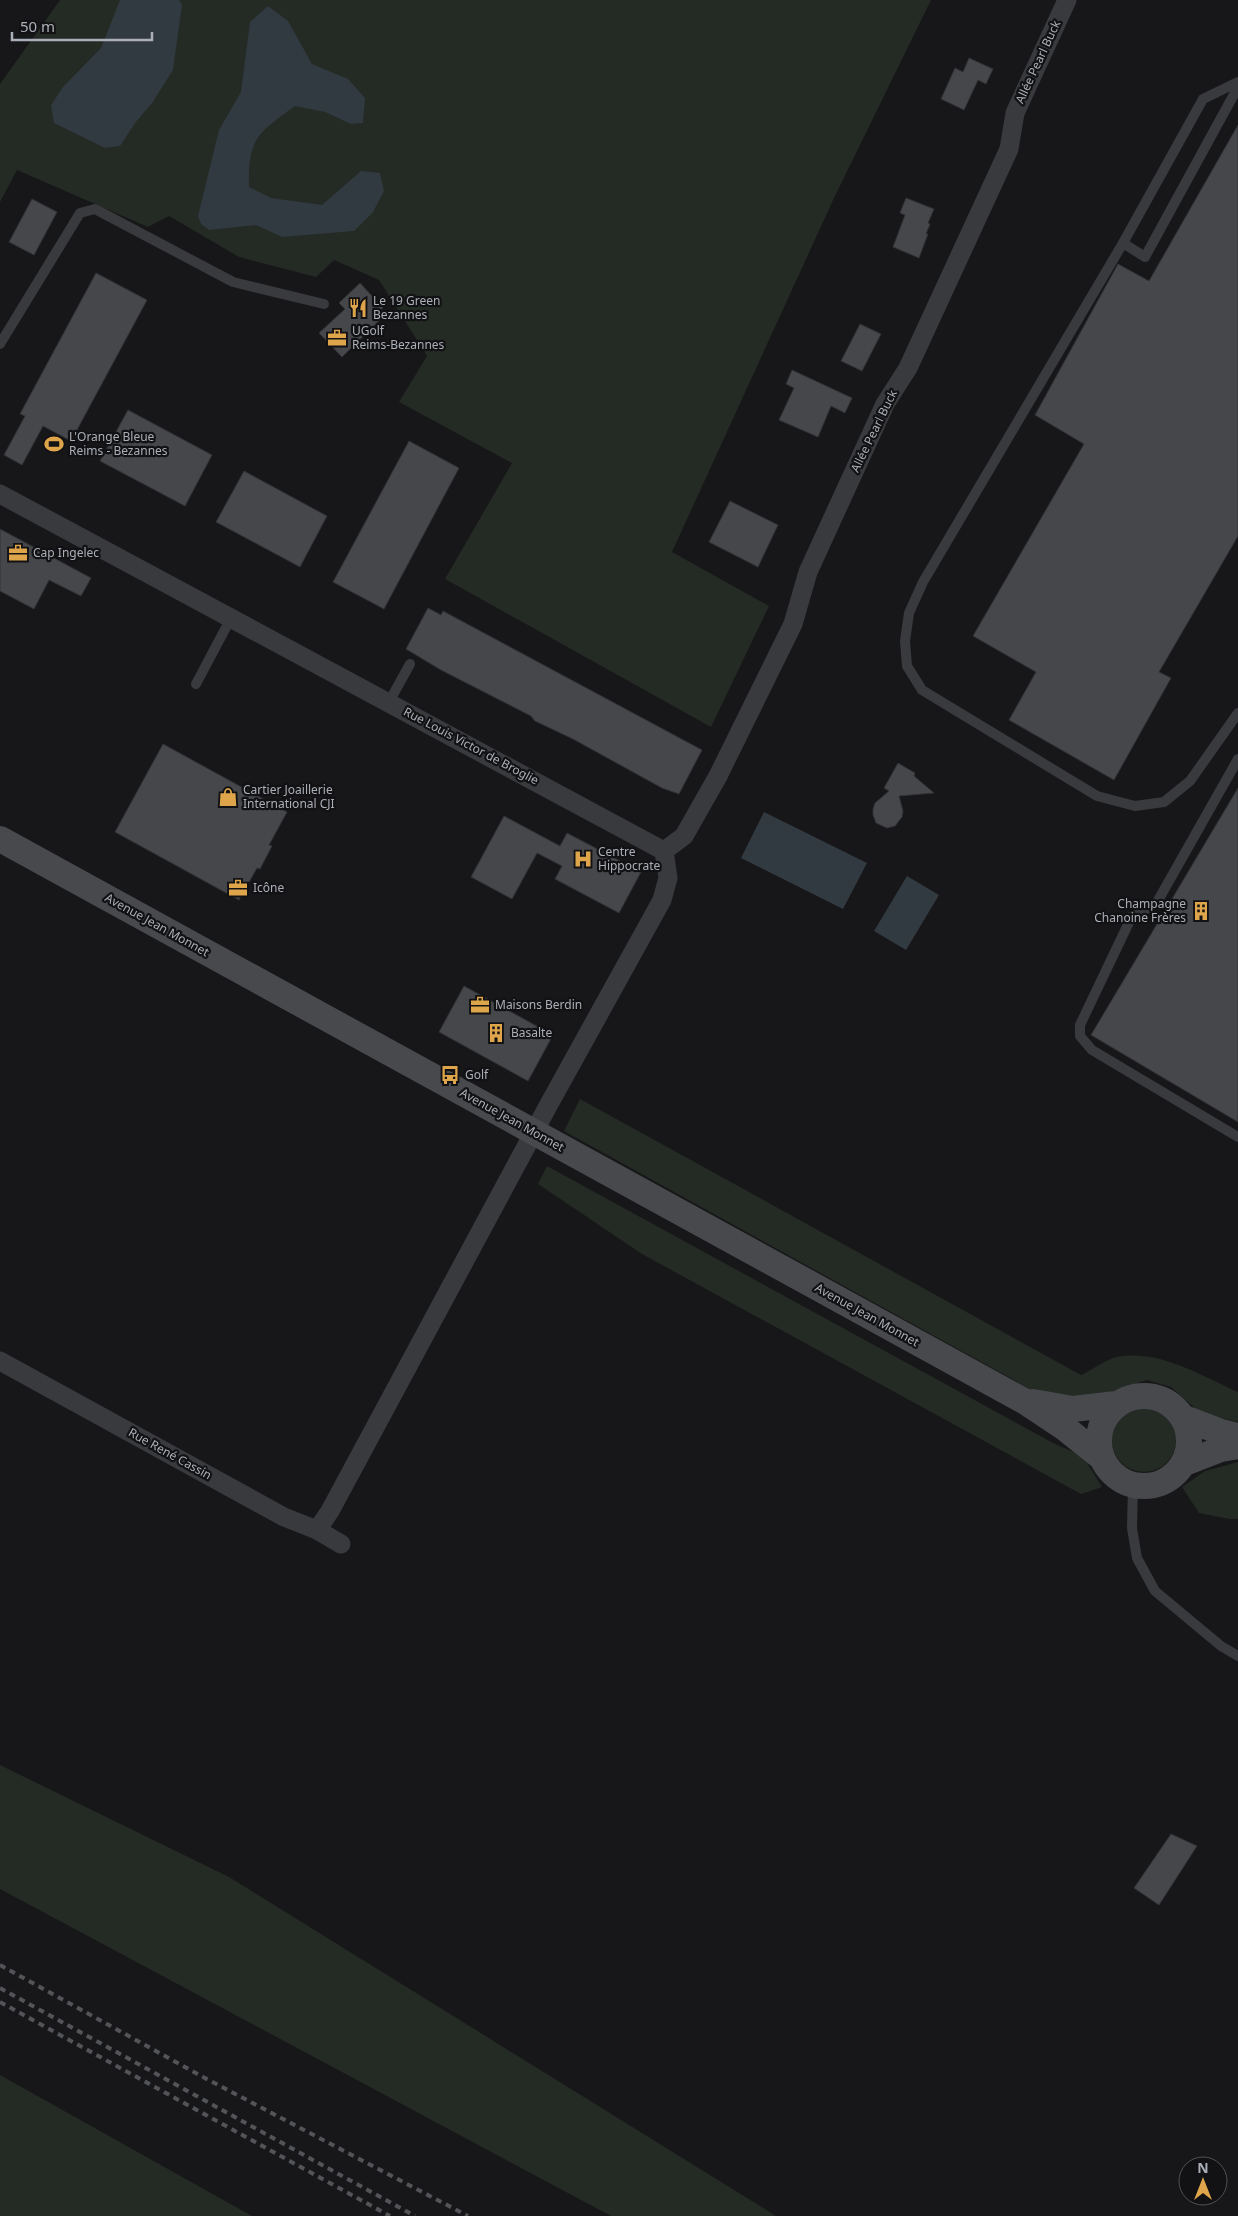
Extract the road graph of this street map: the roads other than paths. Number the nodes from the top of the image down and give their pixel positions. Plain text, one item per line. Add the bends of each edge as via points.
1 (1067, 0) edge
2 (1238, 82) edge
3 (1238, 87) edge
4 (1123, 243) junction
5 (324, 304) dead end
6 (0, 344) edge
7 (0, 494) edge
8 (231, 618) junction
9 (410, 664) dead end
10 (196, 684) dead end
11 (389, 702) junction
12 (1238, 712) edge
13 (1238, 759) edge
14 (0, 839) edge
15 (664, 851) junction
16 (535, 1133) junction
17 (1238, 1137) edge
18 (0, 1361) edge
19 (1024, 1401) junction
20 (1116, 1404) junction
21 (1184, 1418) junction
22 (1238, 1436) edge
23 (1238, 1446) edge
24 (1101, 1457) junction
25 (1184, 1463) junction
26 (1133, 1485) junction
27 (317, 1530) junction
28 (341, 1544) dead end
29 (1238, 1656) edge

1 - 15 street, Allée Pearl Buck via 1015,113 1009,149 908,368 885,404 808,572 793,624 718,776 684,836
2 - 4 lane via 1203,99
3 - 4 lane via 1145,257
4 - 12 lane via 923,582 909,613 905,641 907,666 922,690 1097,796 1135,806 1164,802 1190,781
5 - 6 lane via 234,282 95,209 80,214
7 - 8 street, Rue Louis Victor de Broglie
8 - 10 lane
8 - 11 street, Rue Louis Victor de Broglie
9 - 11 lane
11 - 15 street, Rue Louis Victor de Broglie
13 - 17 lane via 1156,904 1132,916 1080,1026 1080,1036 1092,1050
14 - 16 street, Avenue Jean Monnet
15 - 16 street via 668,878 662,900
16 - 19 street, Avenue Jean Monnet
16 - 27 street
18 - 27 street, Rue René Cassin via 284,1517
19 - 20 street, Avenue Jean Monnet via 1073,1409
19 - 24 street, Avenue Jean Monnet
20 - 21 street via 1130,1397 1145,1395 1161,1398
20 - 24 street via 1100,1428 1098,1443
21 - 22 street
21 - 25 street via 1190,1448
23 - 25 street
24 - 26 street via 1114,1475
25 - 26 street via 1175,1475 1162,1483
26 - 29 lane via 1132,1528 1138,1558 1155,1591 1221,1646
27 - 28 street, Rue René Cassin

